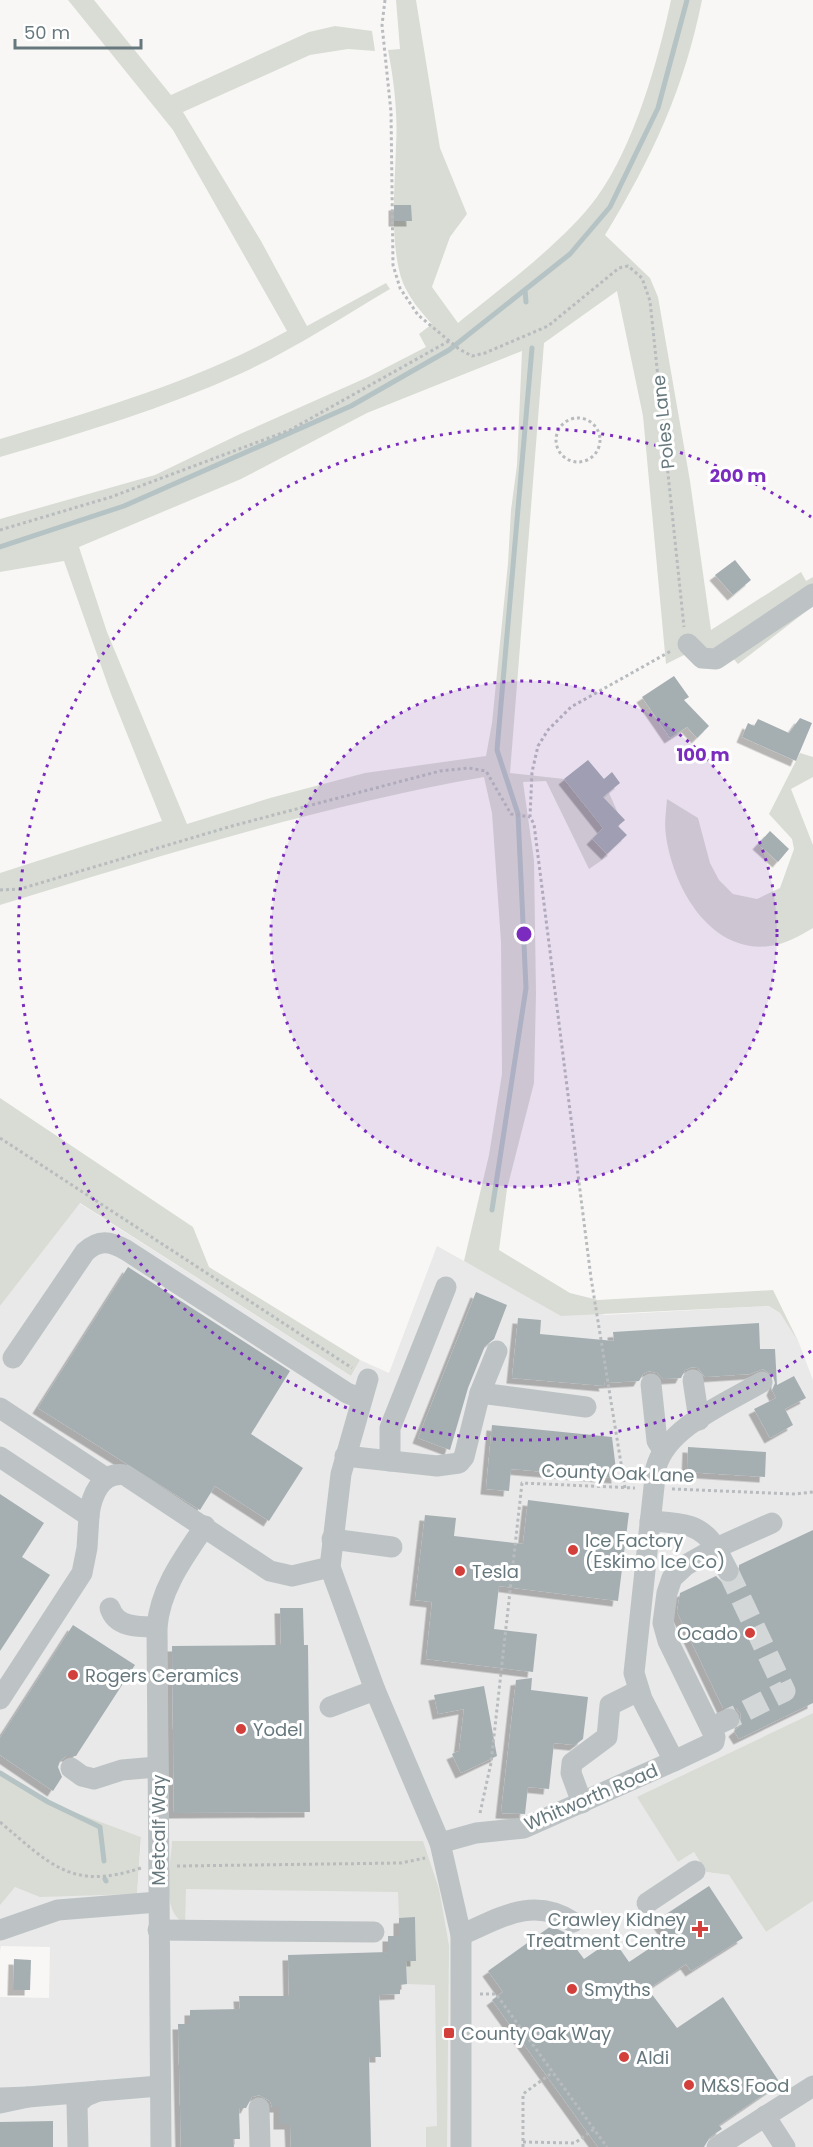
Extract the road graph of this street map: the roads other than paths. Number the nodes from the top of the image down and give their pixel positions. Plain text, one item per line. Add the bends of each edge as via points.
1 (813, 594) edge
2 (688, 644) road end
3 (446, 1287) dead end
4 (497, 1352) dead end
5 (13, 1358) dead end
6 (369, 1379) road end
7 (693, 1380) dead end
8 (762, 1382) dead end
9 (651, 1384) dead end
10 (480, 1393) junction
11 (362, 1399) junction
12 (586, 1407) dead end
13 (0, 1408) edge
14 (699, 1420) junction
15 (663, 1450) junction
16 (0, 1456) edge
17 (345, 1456) junction
18 (390, 1461) junction
19 (106, 1478) junction
20 (89, 1516) junction
21 (650, 1521) junction
22 (772, 1523) dead end
23 (205, 1526) junction
24 (332, 1539) junction
25 (392, 1547) dead end
26 (716, 1548) junction
27 (330, 1567) junction
28 (728, 1570) tunnel mouth
29 (110, 1608) dead end
30 (157, 1627) junction
31 (375, 1690) junction
32 (638, 1691) junction
33 (0, 1699) edge
34 (330, 1707) dead end
35 (675, 1761) junction
36 (158, 1767) junction
37 (71, 1768) dead end
38 (582, 1803) junction
39 (440, 1844) junction
40 (695, 1871) dead end
41 (158, 1902) junction
42 (647, 1903) dead end
43 (573, 1922) dead end
44 (0, 1930) edge
45 (158, 1930) junction
46 (374, 1932) dead end
47 (461, 1935) junction
48 (159, 2086) junction
49 (813, 2086) edge
50 (105, 2089) junction
51 (36, 2096) junction
52 (0, 2098) edge
53 (0, 2103) edge
54 (258, 2108) dead end
55 (765, 2116) junction
56 (259, 2146) edge
57 (78, 2147) edge
58 (161, 2147) edge
59 (461, 2147) edge
60 (717, 2147) edge
61 (785, 2147) edge

1 - 2 street via 716,659 702,658
3 - 18 street via 392,1424
4 - 10 street
5 - 11 street via 85,1252 108,1242
6 - 11 street
7 - 14 street
8 - 14 street
9 - 15 street via 657,1441
10 - 12 street
10 - 18 street via 461,1462 443,1466
11 - 17 street
13 - 19 street
14 - 15 street via 676,1435
15 - 21 street, Whitworth Road
16 - 20 street
17 - 18 street
17 - 24 street
19 - 20 street via 92,1499
19 - 23 street via 120,1474 132,1478
20 - 33 street via 82,1573
21 - 26 street via 692,1526 706,1534
21 - 32 street, Whitworth Road via 633,1659
22 - 26 street
23 - 27 street via 276,1574 298,1575
23 - 30 street, Metcalf Way via 168,1588 159,1608
24 - 25 street
24 - 27 street
26 - 28 street
26 - 35 street via 686,1565 672,1578 667,1593 663,1623 668,1641 720,1723 714,1742
27 - 31 street
29 - 30 street via 112,1615 123,1623
30 - 36 street, Metcalf Way
31 - 34 street
31 - 39 street
32 - 35 street, Whitworth Road
32 - 38 street via 610,1705 607,1737 572,1763 571,1773
35 - 38 street, Whitworth Road
36 - 37 street via 122,1770 94,1779
36 - 41 street, Metcalf Way
38 - 39 street, Whitworth Road via 525,1828 476,1833
39 - 47 street
40 - 42 street
41 - 44 street via 58,1910
41 - 45 street, Metcalf Way
43 - 47 street via 560,1913 541,1908 512,1913
45 - 46 street
45 - 48 street, Metcalf Way
47 - 59 street
48 - 50 street
48 - 58 street, Metcalf Way
49 - 55 street
50 - 51 street
50 - 57 street via 77,2104
51 - 52 street
51 - 53 street
54 - 56 street
55 - 60 street
55 - 61 street

